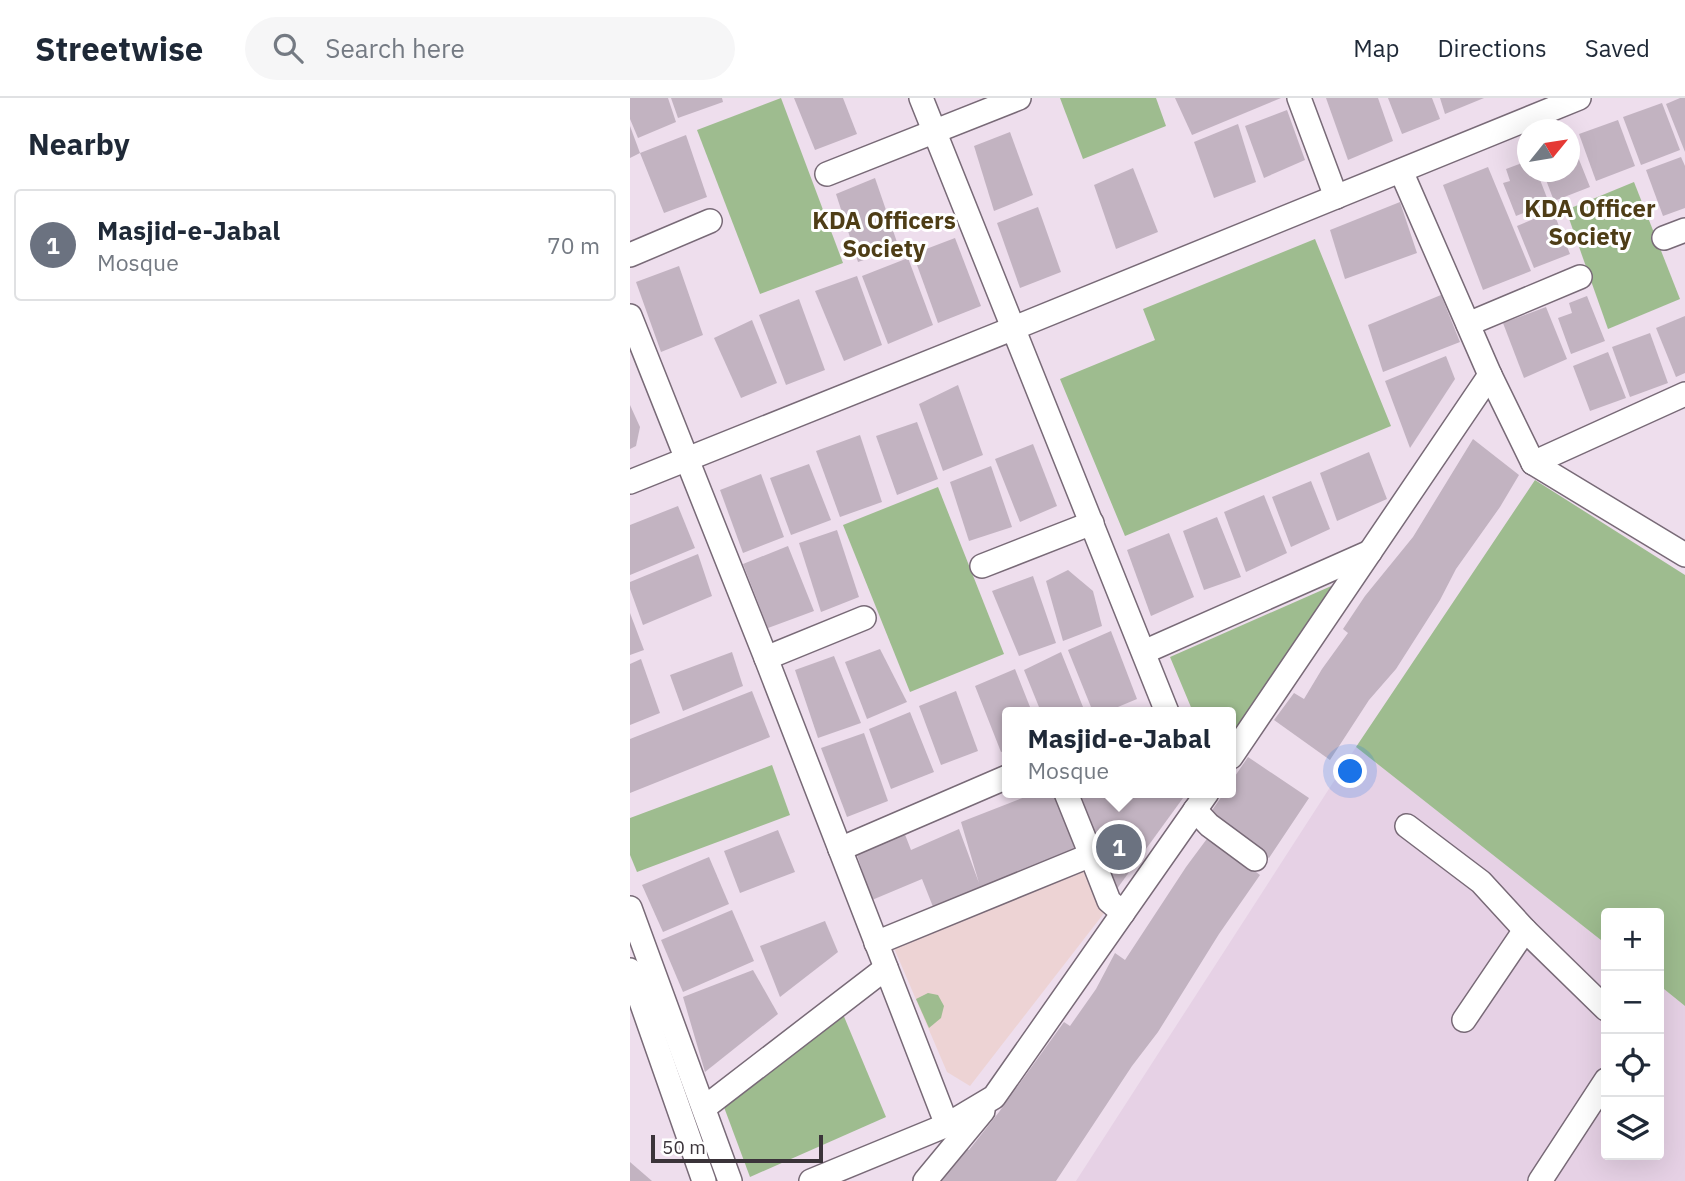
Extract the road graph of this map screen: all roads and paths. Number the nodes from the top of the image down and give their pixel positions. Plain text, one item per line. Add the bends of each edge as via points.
1 (921, 98) edge
2 (1019, 98) edge
3 (1299, 98) edge
4 (1579, 98) edge
5 (934, 131) junction
6 (1401, 171) junction
7 (827, 174) dead end
8 (1336, 197) junction
9 (710, 221) dead end
10 (630, 255) edge
11 (1580, 277) dead end
12 (630, 316) edge
13 (1468, 324) junction
14 (1014, 328) junction
15 (1490, 375) junction
16 (1685, 394) edge
17 (688, 458) junction
18 (1533, 463) junction
19 (630, 482) edge
20 (1093, 523) junction
21 (1370, 552) junction
22 (1685, 555) edge
23 (982, 566) dead end
24 (864, 618) dead end
25 (1144, 652) junction
26 (766, 658) junction
27 (1161, 707) edge
28 (1236, 750) edge
29 (1002, 779) edge
30 (1068, 798) edge
31 (1201, 799) edge
32 (1407, 826) dead end
33 (840, 849) junction
34 (1091, 855) junction
35 (1255, 859) dead end
36 (630, 908) edge
37 (1123, 913) junction
38 (1525, 930) junction
39 (876, 943) junction
40 (886, 968) junction
41 (630, 970) edge
42 (1601, 1004) edge
43 (1464, 1020) dead end
44 (1601, 1088) edge
45 (994, 1097) junction
46 (704, 1108) junction
47 (947, 1125) junction
48 (704, 1181) edge
49 (730, 1181) edge
50 (811, 1181) edge
51 (925, 1181) edge
52 (1540, 1181) edge

1 - 5 street
2 - 5 street
3 - 8 street
4 - 6 street
5 - 7 street
5 - 14 street
6 - 8 street
6 - 13 street
8 - 14 street
9 - 10 street
11 - 13 street
12 - 17 street
13 - 15 street
14 - 17 street
14 - 20 street
15 - 18 street
15 - 21 street
16 - 18 street
17 - 19 street
17 - 26 street
18 - 22 street
20 - 23 street
20 - 25 street
21 - 25 street
21 - 28 street
24 - 26 street
25 - 27 street
26 - 33 street
29 - 33 street
30 - 34 street
31 - 35 street via 1209,825
31 - 37 street
32 - 38 street via 1481,882
33 - 39 street
34 - 37 street via 1109,901
34 - 39 street
36 - 46 street
37 - 45 street
38 - 42 street
38 - 43 street
39 - 40 street
40 - 46 street
40 - 47 street
41 - 48 street
44 - 52 street
45 - 47 street
45 - 51 street
46 - 49 street
47 - 50 street

